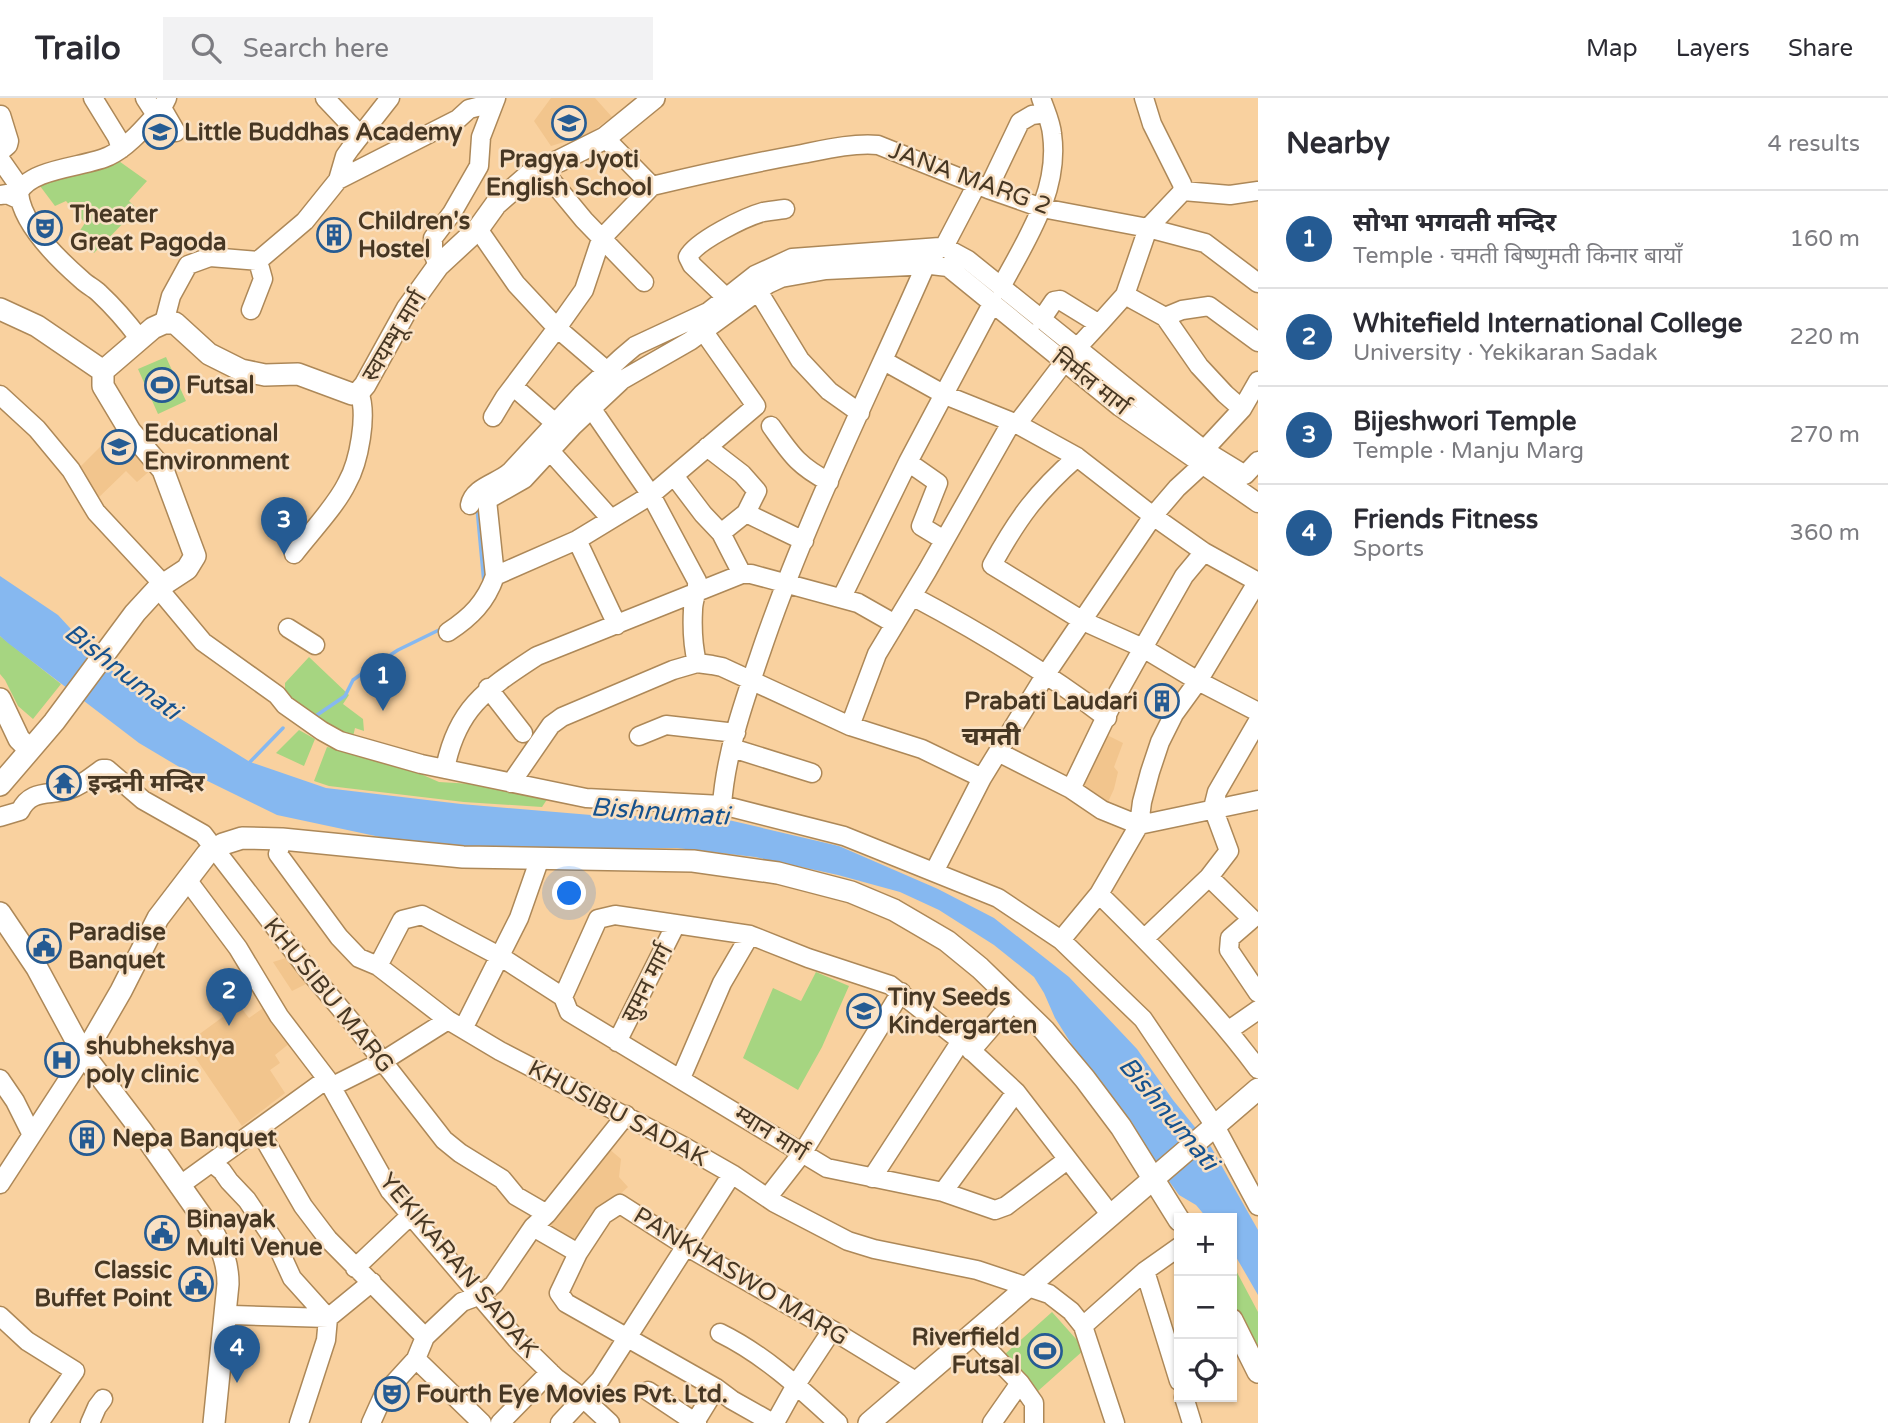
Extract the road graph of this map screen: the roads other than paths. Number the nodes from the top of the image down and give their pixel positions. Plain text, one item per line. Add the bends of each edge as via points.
1 (93, 98) edge
2 (145, 98) edge
3 (325, 98) edge
4 (390, 98) edge
5 (654, 98) edge
6 (1144, 98) edge
7 (494, 100) edge
8 (1043, 106) edge
9 (162, 107) edge
10 (1, 114) edge
11 (176, 132) dead end
12 (360, 135) junction
13 (605, 138) junction
14 (121, 149) junction
15 (0, 152) edge
16 (0, 159) edge
17 (536, 169) junction
18 (338, 180) junction
19 (653, 186) junction
20 (982, 187) junction
21 (1183, 191) junction
22 (1258, 191) edge
23 (20, 194) junction
24 (0, 195) edge
25 (1042, 208) junction
26 (785, 209) dead end
27 (1148, 228) junction
28 (478, 229) junction
29 (601, 239) junction
30 (934, 255) junction
31 (258, 261) junction
32 (438, 266) junction
33 (644, 282) dead end
34 (1258, 283) edge
35 (758, 291) junction
36 (997, 295) junction
37 (1125, 295) junction
38 (731, 302) junction
39 (0, 309) edge
40 (251, 310) dead end
41 (1165, 317) junction
42 (1041, 320) junction
43 (164, 323) junction
44 (1099, 324) junction
45 (557, 328) junction
46 (704, 332) junction
47 (1258, 342) edge
48 (135, 344) junction
49 (1069, 356) junction
50 (884, 361) junction
51 (606, 370) junction
52 (103, 371) junction
53 (1258, 381) edge
54 (513, 387) junction
55 (359, 392) junction
56 (582, 394) junction
57 (0, 395) edge
58 (945, 395) junction
59 (1242, 409) junction
60 (593, 410) junction
61 (860, 413) junction
62 (494, 417) dead end
63 (555, 422) junction
64 (1014, 424) junction
65 (771, 426) dead end
66 (707, 447) junction
67 (551, 452) junction
68 (1077, 457) junction
69 (1203, 457) junction
70 (1258, 461) edge
71 (908, 462) junction
72 (675, 477) junction
73 (1251, 480) edge
74 (829, 482) junction
75 (650, 495) junction
76 (1258, 503) edge
77 (470, 505) dead end
78 (746, 513) junction
79 (1153, 516) junction
80 (611, 519) junction
81 (721, 533) junction
82 (577, 540) junction
83 (944, 540) junction
84 (804, 541) junction
85 (1204, 552) junction
86 (294, 554) dead end
87 (742, 574) junction
88 (495, 576) junction
89 (1258, 581) edge
90 (785, 583) junction
91 (160, 586) junction
92 (698, 592) junction
93 (912, 596) junction
94 (842, 597) junction
95 (1083, 621) junction
96 (895, 624) junction
97 (617, 625) junction
98 (288, 628) dead end
99 (448, 632) dead end
100 (315, 645) dead end
101 (1143, 648) junction
102 (697, 663) junction
103 (1046, 674) junction
104 (751, 680) junction
105 (1198, 681) junction
106 (488, 688) junction
107 (0, 699) edge
108 (1258, 712) edge
109 (1108, 718) junction
110 (1258, 721) edge
111 (850, 726) junction
112 (523, 733) dead end
113 (639, 736) dead end
114 (734, 741) junction
115 (30, 750) junction
116 (998, 752) junction
117 (445, 769) junction
118 (812, 773) dead end
119 (515, 776) junction
120 (982, 778) junction
121 (0, 785) edge
122 (1071, 789) junction
123 (1258, 800) edge
124 (722, 805) junction
125 (1213, 808) junction
126 (0, 817) edge
127 (1139, 825) junction
128 (282, 839) junction
129 (214, 849) junction
130 (540, 858) junction
131 (934, 872) junction
132 (1209, 877) junction
133 (188, 881) junction
134 (1099, 894) junction
135 (0, 913) edge
136 (1255, 916) edge
137 (676, 924) junction
138 (750, 935) junction
139 (1144, 938) junction
140 (1061, 940) junction
141 (501, 957) junction
142 (378, 966) junction
143 (901, 992) junction
144 (1258, 993) edge
145 (563, 998) junction
146 (1015, 1000) junction
147 (1258, 1010) edge
148 (456, 1025) junction
149 (1229, 1030) junction
150 (617, 1042) junction
151 (966, 1046) junction
152 (84, 1055) junction
153 (383, 1061) junction
154 (1258, 1069) edge
155 (681, 1078) junction
156 (0, 1079) edge
157 (329, 1083) junction
158 (1258, 1088) edge
159 (1016, 1092) junction
160 (626, 1115) junction
161 (259, 1129) junction
162 (1211, 1129) junction
163 (32, 1135) junction
164 (803, 1152) junction
165 (1067, 1160) junction
166 (212, 1163) junction
167 (732, 1174) junction
168 (1157, 1176) junction
169 (872, 1178) junction
170 (0, 1184) edge
171 (179, 1186) junction
172 (943, 1192) junction
173 (768, 1197) junction
174 (1258, 1206) edge
175 (1176, 1213) edge
176 (412, 1214) junction
177 (547, 1214) junction
178 (1110, 1214) junction
179 (533, 1227) junction
180 (684, 1245) junction
181 (1174, 1251) edge
182 (578, 1253) junction
183 (355, 1268) junction
184 (1145, 1271) junction
185 (372, 1282) junction
186 (1029, 1286) junction
187 (481, 1295) junction
188 (0, 1316) edge
189 (328, 1318) junction
190 (224, 1323) junction
191 (1083, 1326) junction
192 (832, 1330) junction
193 (1237, 1330) edge
194 (720, 1333) dead end
195 (974, 1335) junction
196 (425, 1337) junction
197 (626, 1338) junction
198 (416, 1359) junction
199 (1174, 1365) edge
200 (550, 1372) junction
201 (1258, 1373) edge
202 (917, 1382) junction
203 (797, 1383) junction
204 (1020, 1383) junction
205 (716, 1388) junction
206 (648, 1391) dead end
207 (583, 1398) junction
208 (103, 1399) dead end
209 (1186, 1402) edge
210 (377, 1419) edge
211 (39, 1423) edge
212 (90, 1423) edge
213 (214, 1423) edge
214 (299, 1423) edge
215 (482, 1423) edge
216 (500, 1423) edge
217 (560, 1423) edge
218 (610, 1423) edge
219 (696, 1423) edge
220 (838, 1423) edge
221 (869, 1423) edge
222 (992, 1423) edge
223 (1034, 1423) edge
224 (1115, 1423) edge
225 (1192, 1423) edge

1 - 14 street
2 - 9 street
3 - 12 street
4 - 12 street
5 - 13 main road, स्वयम्भू मार्ग
6 - 21 street
7 - 18 street
7 - 32 street via 481,137 479,166 433,238
8 - 20 street via 1020,122
8 - 25 street via 1052,133 1053,166
9 - 11 street
9 - 14 street
10 - 15 street via 9,141
12 - 18 street via 345,156
13 - 17 main road, स्वयम्भू मार्ग
13 - 19 street
14 - 23 street via 30,181
16 - 23 street
17 - 28 main road, स्वयम्भू मार्ग via 496,204
17 - 29 street via 551,180
18 - 31 street via 306,221
19 - 20 street, JANA MARG 2 via 745,164 863,144 878,145
19 - 29 street
20 - 25 street, JANA MARG 2
20 - 30 street
21 - 22 street via 1230,195
21 - 27 street
23 - 24 street
23 - 48 street via 26,216 40,236 115,309 139,338
25 - 27 street, JANA MARG 2
25 - 36 street
26 - 38 street via 762,213 704,240 690,252 692,265
27 - 34 street, JANA MARG 2 via 1205,243
27 - 37 street
28 - 32 main road, स्वयम्भू मार्ग
28 - 45 street via 516,284
29 - 33 street
29 - 45 street via 584,290
30 - 35 street via 799,274
30 - 36 street, निर्मल मार्ग
30 - 36 street via 968,260
30 - 38 street via 792,258 755,275
30 - 50 street
31 - 40 street via 263,279
31 - 43 street via 210,257 188,265 171,296
32 - 55 main road, स्वयम्भू मार्ग
35 - 38 street
35 - 61 street via 800,360
36 - 42 street
36 - 49 street, निर्मल मार्ग
36 - 58 street
37 - 41 street
37 - 44 street
38 - 46 street
38 - 51 street via 635,346
39 - 52 main road via 37,326
41 - 47 street via 1209,306
41 - 59 street via 1199,366
42 - 44 street via 1054,301 1060,300
42 - 49 street
43 - 48 main road
43 - 55 main road, स्वयम्भू मार्ग via 175,324 209,354 241,370 298,374 352,394
44 - 49 street
45 - 51 street
45 - 54 street
46 - 60 street via 622,380
46 - 66 street via 756,406
48 - 52 main road
49 - 64 street
49 - 69 street, निर्मल मार्ग via 1120,407
50 - 58 street
50 - 61 street
51 - 56 street
52 - 91 main road via 103,386 130,430 163,470 195,556 187,569
53 - 59 street
54 - 62 street
54 - 63 street
55 - 86 street via 363,417 347,484
56 - 60 street
56 - 63 street
57 - 91 street via 37,429 71,470 96,512
58 - 64 street
58 - 71 street
59 - 69 street
60 - 67 street
60 - 75 street
61 - 74 street
63 - 77 street via 510,472 476,492
64 - 68 street
64 - 83 street
65 - 74 street via 804,468
66 - 72 street
66 - 78 street via 757,491
67 - 80 street
67 - 88 street via 521,482 487,500
68 - 79 street
68 - 95 street via 1025,509 992,565
69 - 73 street
69 - 76 street, निर्मल मार्ग
69 - 79 street
70 - 73 street
71 - 83 street via 938,483 921,526
71 - 94 street
72 - 75 street
72 - 81 street
74 - 84 street
75 - 80 street
75 - 92 street via 697,582
78 - 81 street
78 - 84 street
79 - 85 street
79 - 95 street
80 - 82 street
81 - 87 street
82 - 88 street
82 - 97 street
83 - 93 street
84 - 90 street
85 - 89 street
85 - 101 street via 1184,576
87 - 90 street
87 - 92 street
88 - 99 street via 478,608
89 - 105 street
90 - 94 street
90 - 104 street
91 - 115 main road
91 - 117 street via 203,642 322,731 340,741
92 - 97 street
92 - 102 street via 693,607
93 - 96 street
93 - 103 street
94 - 96 street
95 - 101 street
95 - 103 street
96 - 111 street via 877,654
97 - 106 street via 537,656
98 - 100 street
101 - 105 street
101 - 109 street
102 - 104 street via 722,667
102 - 119 street via 562,718 551,725
103 - 109 street
103 - 116 street
104 - 111 street
104 - 114 street
105 - 108 street
105 - 127 street via 1160,742
106 - 112 street
106 - 117 street via 472,705 450,744
107 - 115 main road via 19,739
109 - 122 street
110 - 125 street via 1217,792
111 - 120 street via 922,749
113 - 114 street via 666,725
114 - 118 street
114 - 124 street
115 - 121 main road
116 - 120 street
116 - 122 street
117 - 119 street
119 - 124 street via 586,798
120 - 131 street
122 - 127 street via 1102,810
123 - 125 street
124 - 131 street via 844,836
125 - 127 street
125 - 132 street via 1229,851
126 - 129 street, KHUSIBU MARG via 20,811 26,799 68,790 107,769 143,800 203,834
127 - 134 street
128 - 129 main road via 242,838
128 - 130 main road via 463,857
128 - 142 street, KHUSIBU SADAK via 278,854 328,923 359,958
129 - 133 main road
129 - 153 street, KHUSIBU MARG
130 - 141 street
130 - 146 main road via 694,861 778,873 851,892 894,910 947,941
131 - 140 street via 998,898
132 - 136 street
132 - 139 street
133 - 152 main road via 158,918
133 - 157 street, YEKIKARAN SADAK
134 - 139 street
134 - 140 street
135 - 152 main road via 37,968
136 - 144 street via 1230,938 1229,950
137 - 138 street
137 - 145 street via 615,915 598,919
137 - 150 street, सुमन मार्ग
138 - 143 street
138 - 155 street via 722,984
139 - 149 street
140 - 162 street via 1143,1019
141 - 142 street, म्यान मार्ग via 422,915 402,920
141 - 145 street, म्यान मार्ग
141 - 148 street
142 - 148 street, KHUSIBU SADAK
143 - 151 street
143 - 164 street
145 - 150 street, म्यान मार्ग via 569,1012
146 - 151 street
146 - 168 main road via 1085,1079
147 - 149 street
148 - 153 street
148 - 160 street, KHUSIBU SADAK
149 - 154 street
150 - 155 street, म्यान मार्ग
151 - 159 street
151 - 169 street
152 - 163 street
152 - 171 main road
153 - 157 street
153 - 177 street, KHUSIBU MARG via 444,1140
155 - 164 street, म्यान मार्ग
156 - 163 street
157 - 161 street
157 - 176 street, YEKIKARAN SADAK via 390,1191
158 - 162 main road
159 - 165 street
159 - 172 street
160 - 167 street, KHUSIBU SADAK
160 - 177 street
161 - 166 street
161 - 183 street via 303,1206
162 - 168 main road
162 - 174 street
163 - 170 street
164 - 169 street, म्यान मार्ग via 828,1168
164 - 173 street
165 - 172 street, म्यान मार्ग via 995,1210
165 - 178 street
166 - 171 street
166 - 189 street via 247,1200 276,1243 292,1278
167 - 173 street, KHUSIBU SADAK
167 - 180 street
168 - 175 main road
168 - 178 main road
169 - 172 street, म्यान मार्ग
171 - 190 main road via 214,1234 226,1261
173 - 186 street, KHUSIBU SADAK via 848,1241
176 - 183 street
176 - 187 street, YEKIKARAN SADAK
177 - 179 street
178 - 186 main road
179 - 182 street
179 - 187 street via 494,1284
180 - 182 street, PANKHASWO MARG via 621,1204 603,1214
180 - 192 street, PANKHASWO MARG
180 - 197 street
181 - 184 street
182 - 197 street, PANKHASWO MARG via 560,1297
183 - 185 street
184 - 191 street
184 - 199 street
185 - 189 street
185 - 196 street
186 - 191 street, KHUSIBU SADAK via 1049,1294
186 - 195 main road
187 - 196 street via 461,1302
187 - 200 street, YEKIKARAN SADAK
188 - 211 street via 75,1371
189 - 190 street via 232,1315
189 - 214 street via 326,1340
190 - 213 main road
191 - 224 street
192 - 202 street, PANKHASWO MARG
192 - 203 street
193 - 201 main road
194 - 203 street
195 - 202 main road
195 - 204 street
196 - 198 street
197 - 205 street, PANKHASWO MARG
197 - 207 street
198 - 210 street via 384,1394
198 - 215 street
200 - 207 street, YEKIKARAN SADAK
200 - 216 street
202 - 221 main road
203 - 205 street, PANKHASWO MARG via 771,1422
203 - 220 street
204 - 222 street
204 - 223 street via 1034,1403
205 - 219 street
206 - 219 street
207 - 217 street
207 - 218 street, YEKIKARAN SADAK
208 - 212 street
209 - 225 street

